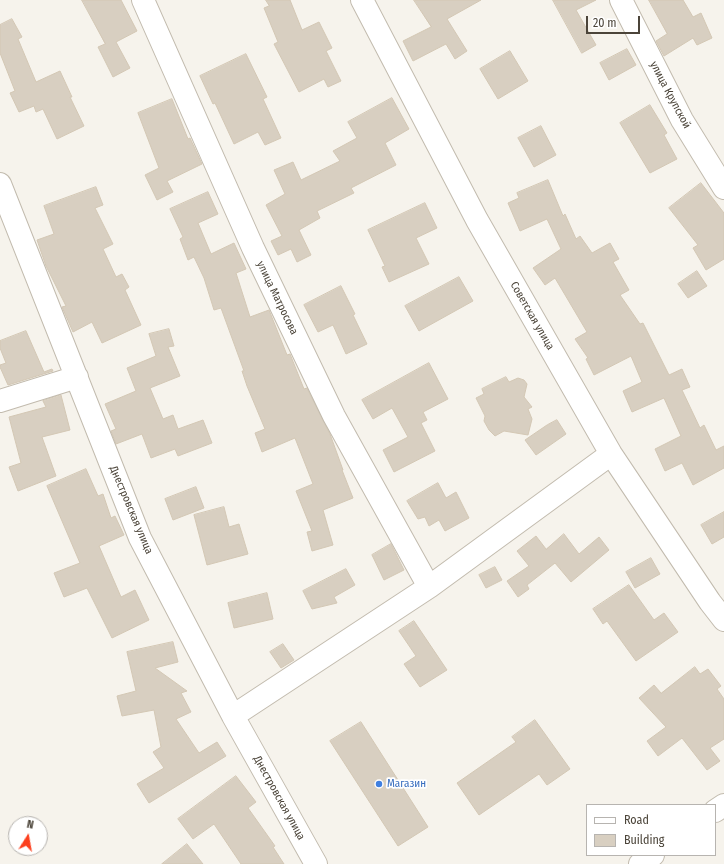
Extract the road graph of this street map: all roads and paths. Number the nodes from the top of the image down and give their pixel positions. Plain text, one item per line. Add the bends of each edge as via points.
1 (143, 0) edge
2 (362, 0) edge
3 (621, 0) edge
4 (0, 184) edge
5 (724, 188) edge
6 (77, 377) junction
7 (0, 401) edge
8 (611, 454) junction
9 (429, 587) junction
10 (717, 597) edge
11 (724, 620) edge
12 (233, 716) junction
13 (652, 856) edge
14 (316, 864) edge
15 (640, 864) edge

1 - 9 street, улица Матросова via 253,248 334,416
2 - 8 street, Советская улица via 477,220
3 - 5 street, улица Крупской via 682,120
4 - 6 street, Днестровская улица
6 - 7 street
6 - 12 street, Днестровская улица via 140,538
8 - 9 street
8 - 10 street, Советская улица
9 - 12 street
10 - 11 street, Советская улица
12 - 14 street, Днестровская улица
13 - 15 street

